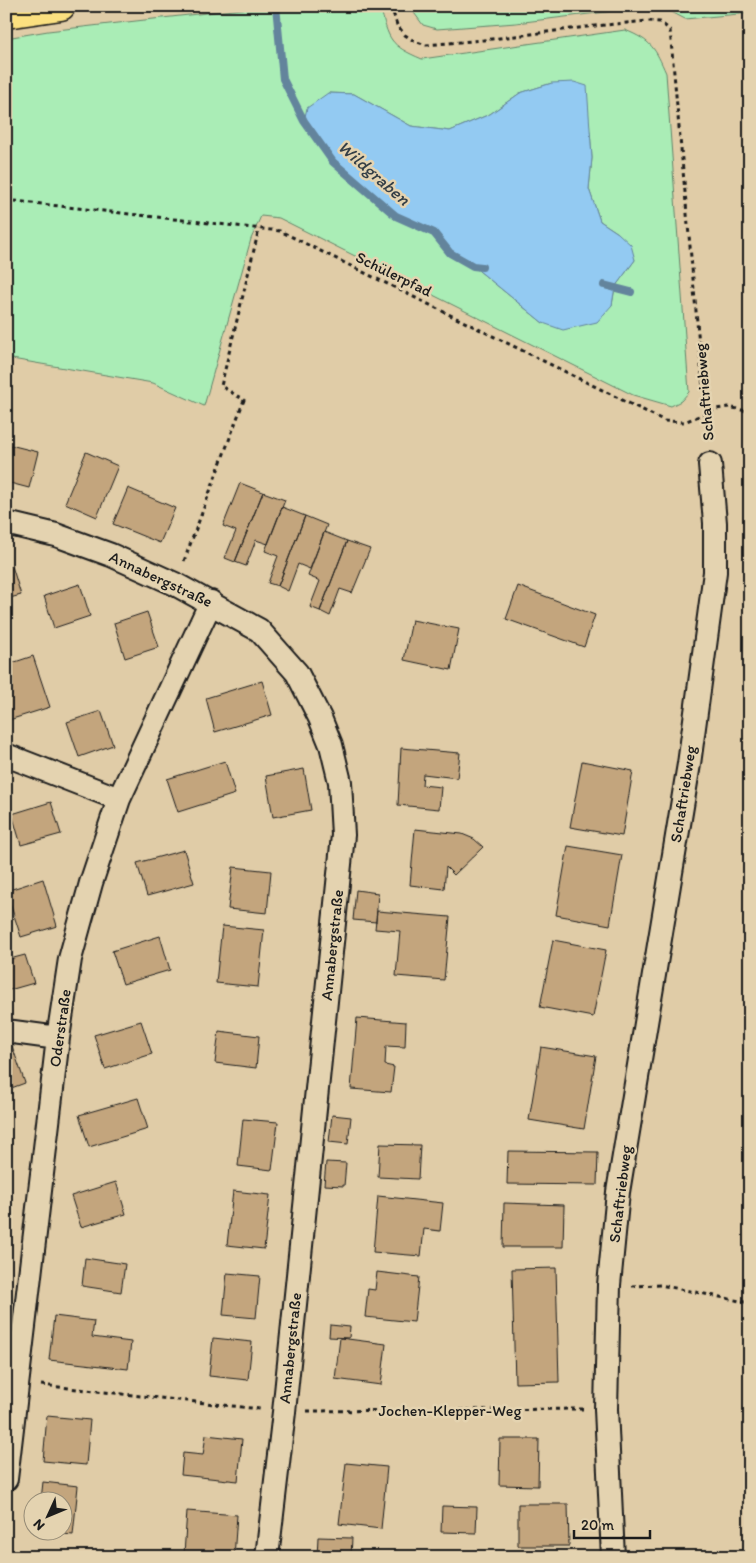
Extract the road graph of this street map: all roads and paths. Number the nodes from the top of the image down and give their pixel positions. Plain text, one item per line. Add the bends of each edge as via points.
1 (61, 6) edge
2 (391, 6) edge
3 (6, 14) edge
4 (6, 200) edge
5 (259, 229) junction
6 (750, 412) edge
7 (706, 415) junction
8 (710, 464) joint
9 (6, 523) edge
10 (175, 584) junction
11 (211, 602) junction
12 (6, 755) edge
13 (119, 799) junction
14 (6, 1031) edge
15 (58, 1038) junction
16 (609, 1285) junction
17 (750, 1304) edge
18 (20, 1383) edge
19 (606, 1409) junction
20 (266, 1410) dead end
21 (300, 1412) dead end
22 (6, 1479) edge
23 (267, 1557) edge
24 (613, 1557) edge

1 - 3 highway
2 - 7 path, Schaftriebweg via 397,25 405,35 414,42 426,44 648,21 660,22 670,30
4 - 5 path, Schülerpfad
5 - 7 path, Schülerpfad via 280,231 665,421 684,422
5 - 10 path via 221,386 244,400
6 - 7 path, Schülerpfad via 729,407
7 - 8 path, Schaftriebweg
8 - 16 street, Schaftriebweg via 715,572 689,764 618,1192
9 - 10 street, Annabergstraße via 112,555
10 - 11 street, Annabergstraße
11 - 13 street, Oderstraße
11 - 23 street, Annabergstraße via 259,630 297,672 331,745 340,782 343,835
12 - 13 street
13 - 15 street, Oderstraße via 70,959
14 - 15 street
15 - 18 street, Oderstraße
16 - 17 path via 660,1285
16 - 19 street, Schaftriebweg
18 - 20 path
18 - 22 street, Oderstraße
19 - 21 path, Jochen-Klepper-Weg
19 - 24 street, Schaftriebweg

